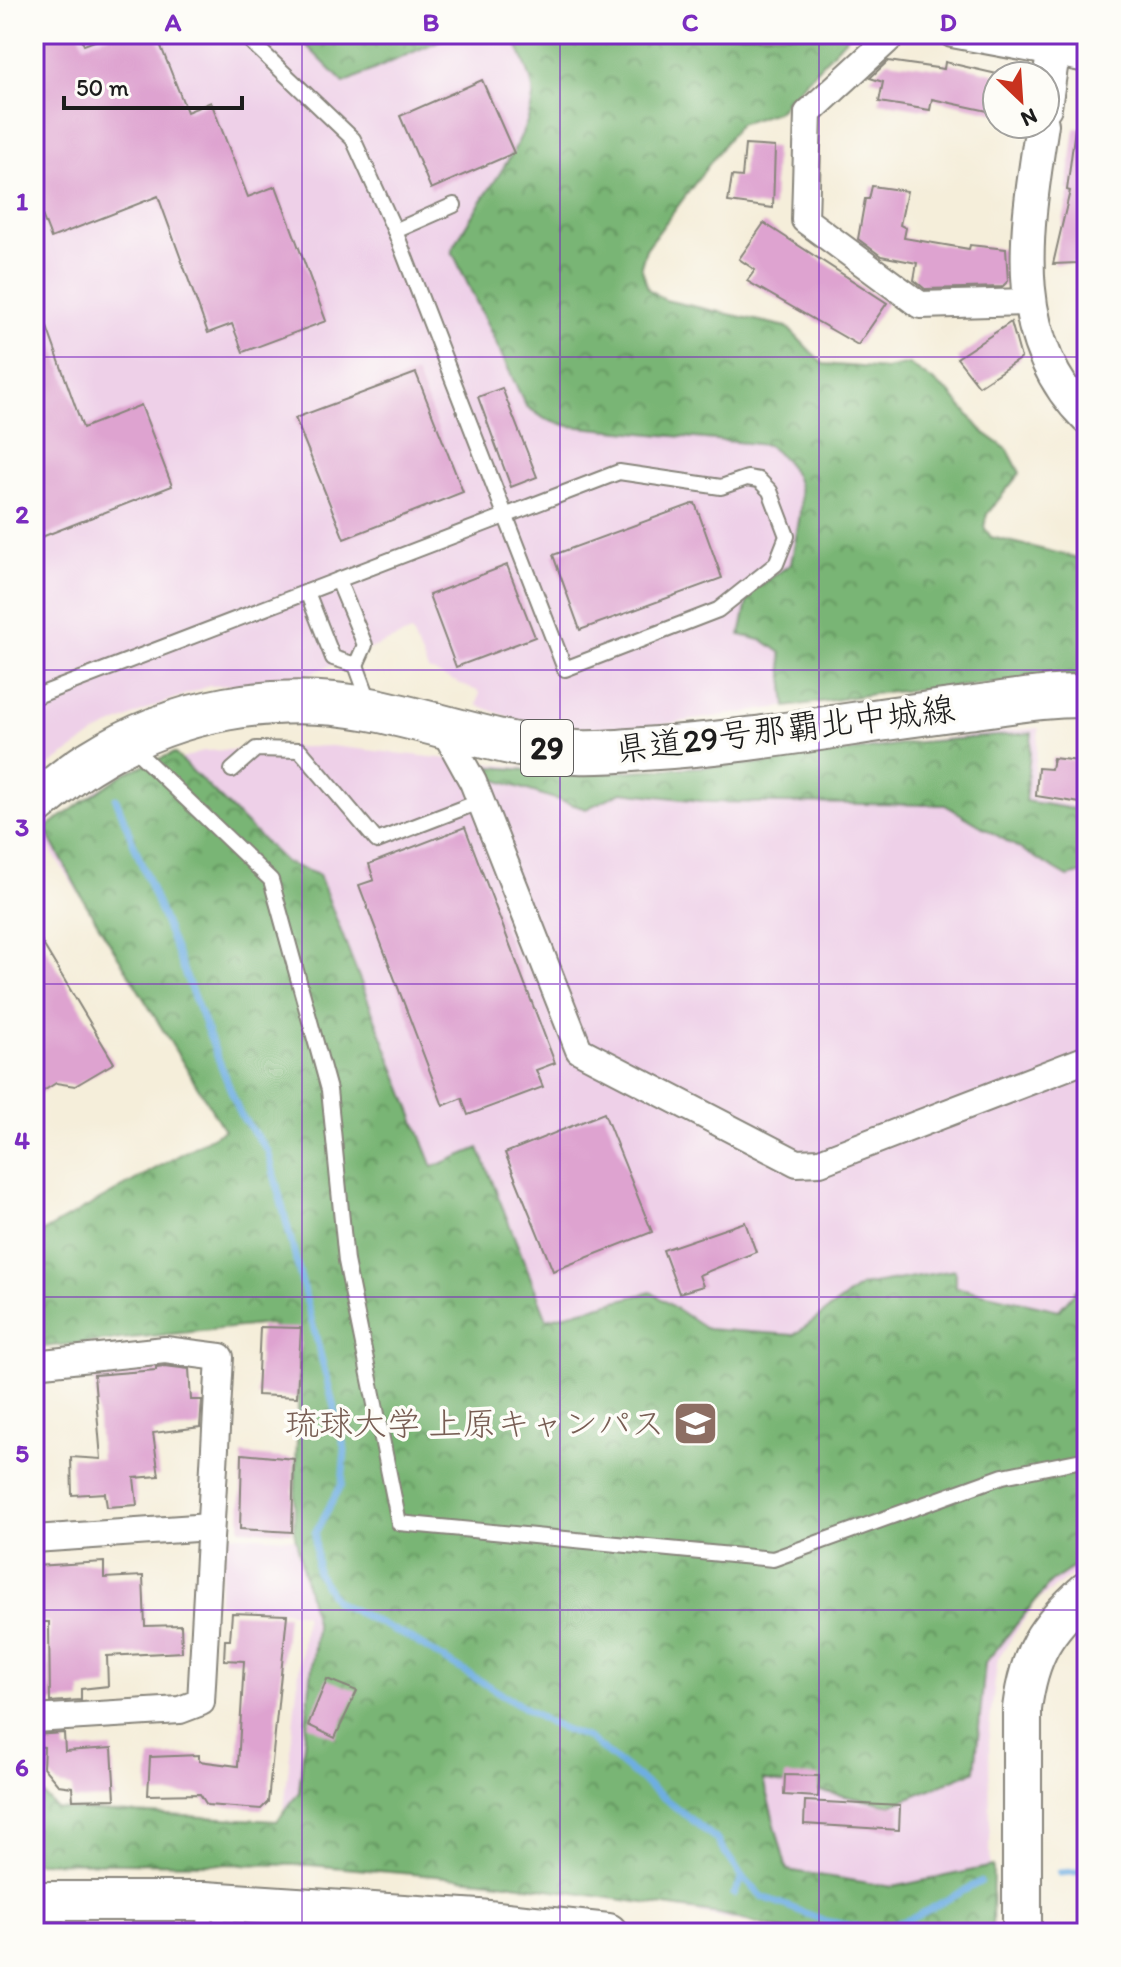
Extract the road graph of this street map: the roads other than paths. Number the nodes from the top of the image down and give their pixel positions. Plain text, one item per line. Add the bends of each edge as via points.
1 (243, 34) edge
2 (894, 34) edge
3 (952, 34) edge
4 (1055, 44) edge
5 (1087, 59) edge
6 (1040, 140) edge
7 (454, 205) dead end
8 (395, 231) junction
9 (1028, 302) junction
10 (1087, 418) edge
11 (506, 516) junction
12 (338, 580) junction
13 (307, 592) junction
14 (356, 665) junction
15 (1087, 696) edge
16 (34, 697) edge
17 (373, 709) junction
18 (442, 726) junction
19 (127, 742) junction
20 (232, 770) dead end
21 (481, 801) junction
22 (34, 805) edge
23 (1087, 1059) edge
24 (34, 1364) edge
25 (1087, 1459) edge
26 (210, 1527) junction
27 (34, 1539) edge
28 (1087, 1591) edge
29 (34, 1719) edge
30 (34, 1901) edge
31 (205, 1917) edge
32 (608, 1933) edge
33 (1022, 1933) edge

1 - 8 lane via 353,139
2 - 9 street via 808,113 805,220 920,305
3 - 4 street
4 - 5 street
6 - 9 street via 1029,212
7 - 8 lane
8 - 11 lane
9 - 10 street via 1056,377
11 - 11 lane via 619,472 721,487 747,478 759,480 770,491 787,536 776,564 718,610 565,669
11 - 12 lane
12 - 13 lane
12 - 14 lane via 365,645
13 - 14 lane via 333,658
13 - 16 lane
14 - 17 lane
15 - 18 main road, 県道29号那覇北中城線 / 29 via 672,748 576,752
17 - 18 main road, 県道29号那覇北中城線 / 29
17 - 19 main road, 県道29号那覇北中城線 / 29 via 305,700 227,708
18 - 21 street
19 - 22 main road, 県道29号那覇北中城線 / 29
19 - 25 lane via 271,880 329,1090 346,1261 399,1523 773,1559 1003,1476
20 - 21 lane via 256,749 300,750 377,841
21 - 23 street via 579,1050 797,1163 820,1162
24 - 26 street via 165,1350 220,1357
26 - 27 street
26 - 29 street via 201,1702 180,1710
28 - 33 main road via 1041,1640 1027,1674 1022,1709
30 - 31 main road
31 - 32 main road via 479,1919

